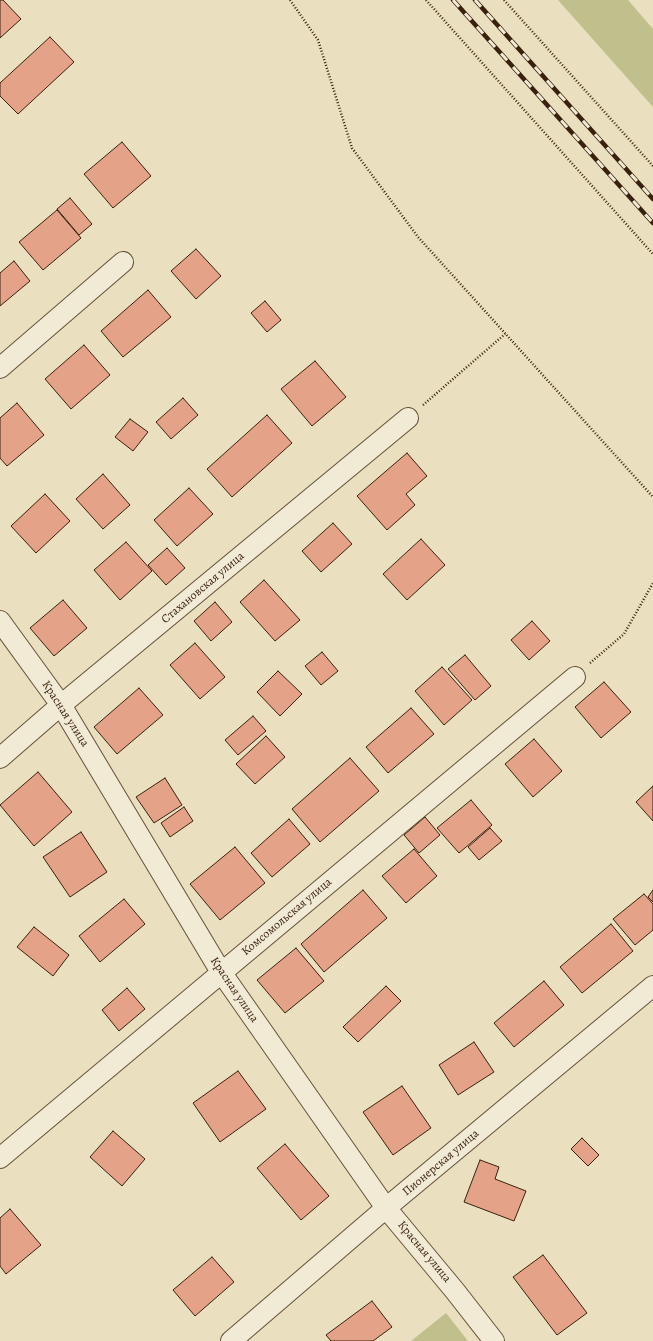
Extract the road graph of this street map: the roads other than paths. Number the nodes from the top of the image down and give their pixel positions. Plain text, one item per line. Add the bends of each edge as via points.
1 (123, 262) dead end
2 (0, 368) edge
3 (408, 418) road end
4 (0, 621) edge
5 (575, 677) road end
6 (61, 705) junction
7 (0, 758) edge
8 (221, 972) junction
9 (653, 986) edge
10 (0, 1158) edge
11 (386, 1208) junction
12 (231, 1341) edge
13 (494, 1341) edge

1 - 2 street
3 - 6 street, Стахановская улица
4 - 6 street, Красная улица
5 - 8 street, Комсомольская улица
6 - 7 street, Стахановская улица
6 - 8 street, Красная улица
8 - 10 street, Комсомольская улица
8 - 11 street, Красная улица
9 - 11 street, Пионерская улица
11 - 12 street, Пионерская улица
11 - 13 street, Красная улица

